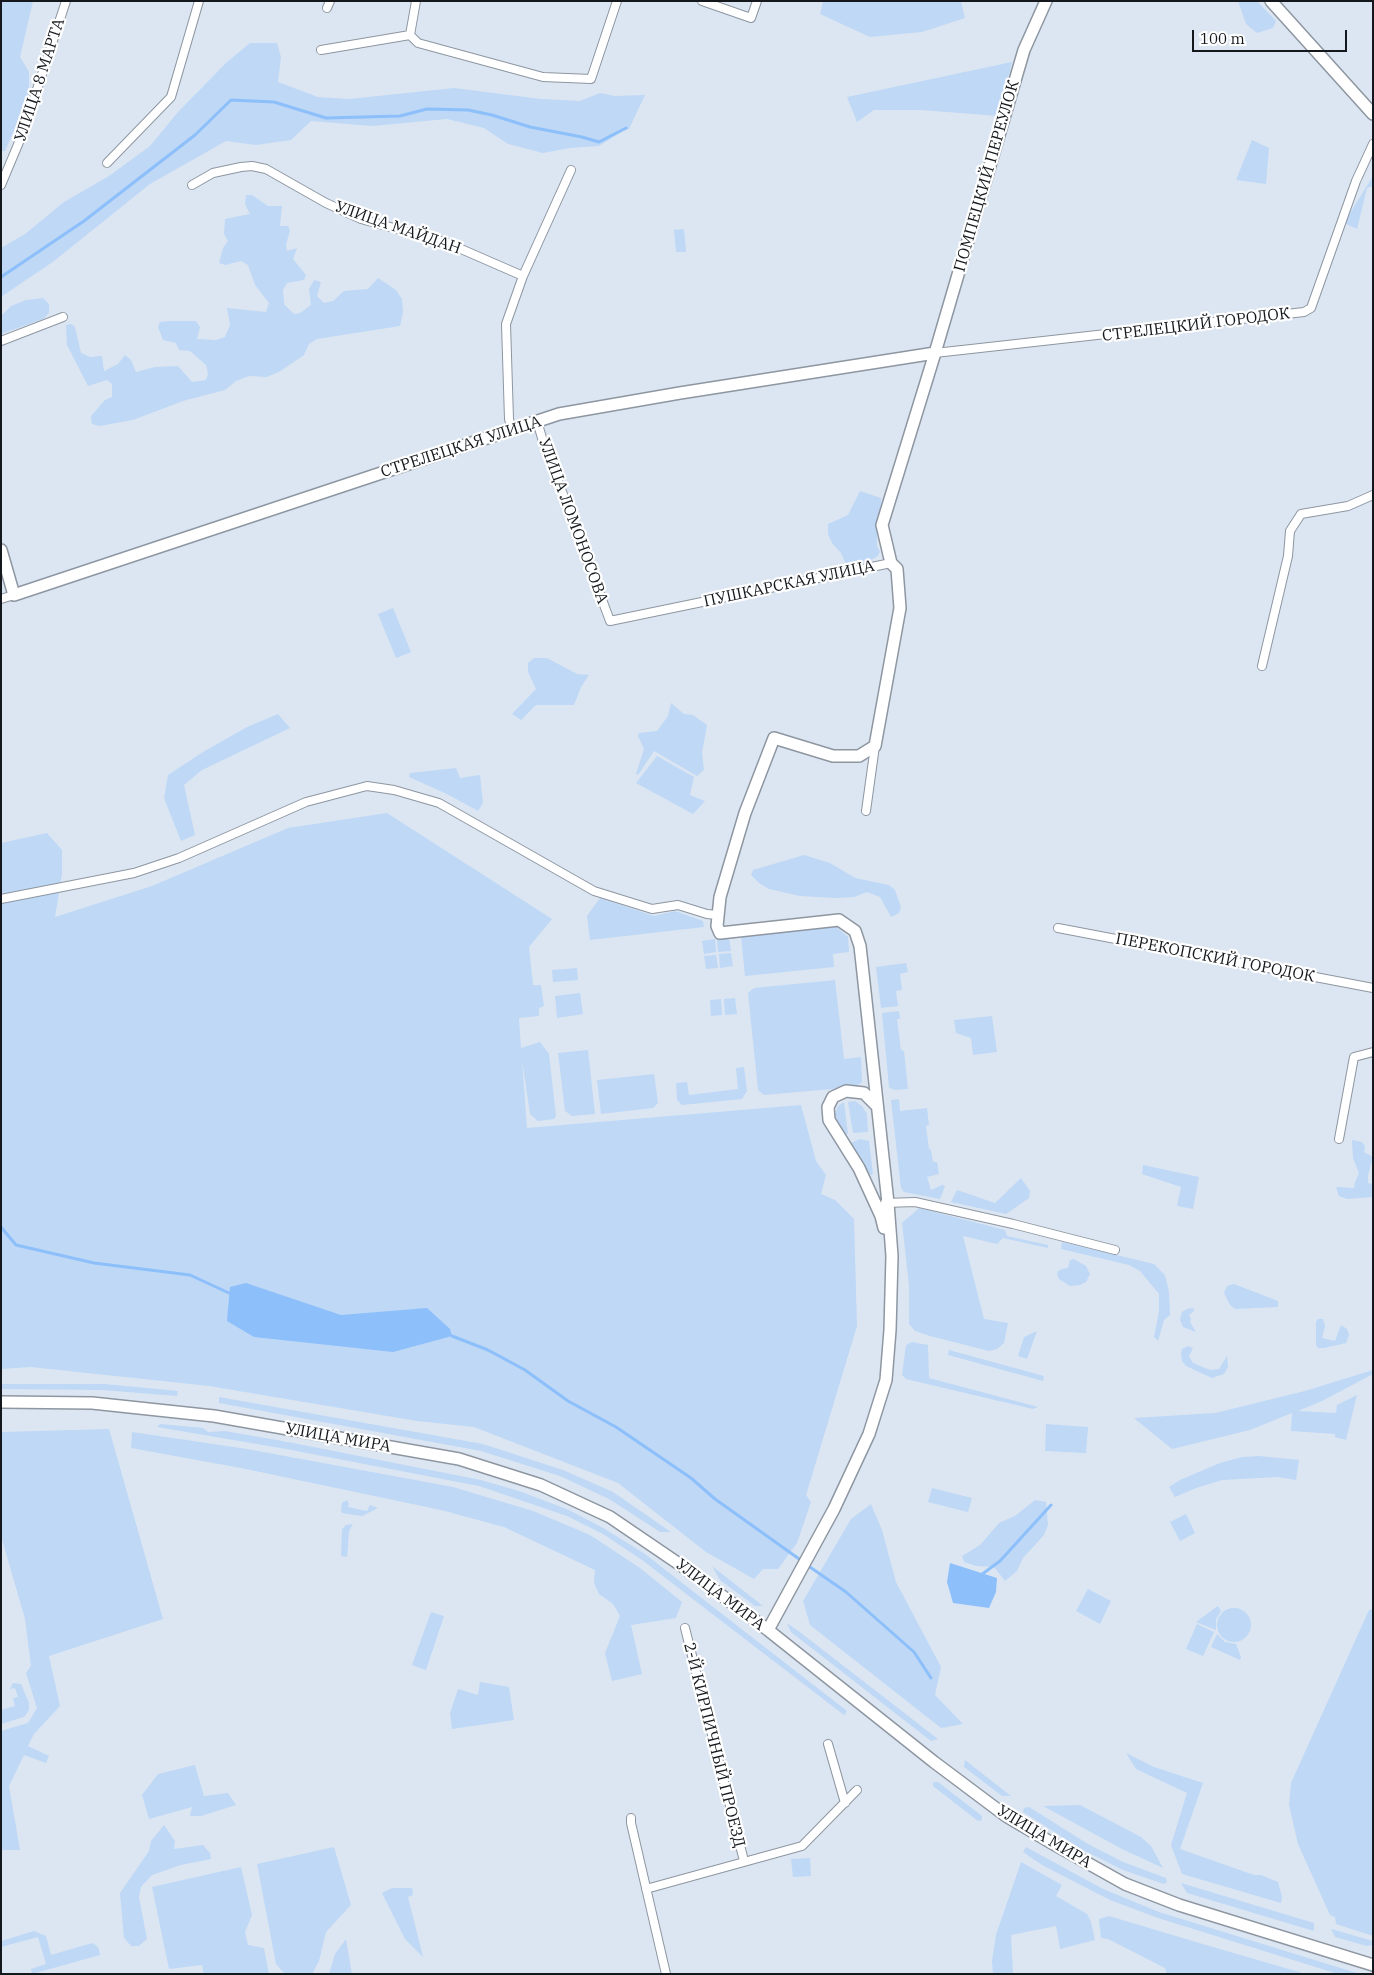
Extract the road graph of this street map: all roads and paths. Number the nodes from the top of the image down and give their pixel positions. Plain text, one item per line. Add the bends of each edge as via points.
1 (66, 1) edge
2 (199, 1) edge
3 (416, 1) edge
4 (617, 1) edge
5 (702, 1) edge
6 (757, 1) edge
7 (1046, 1) edge
8 (1271, 1) edge
9 (410, 35) junction
10 (321, 50) dead end
11 (1373, 114) edge
12 (1373, 144) edge
13 (107, 163) dead end
14 (571, 170) dead end
15 (1, 185) edge
16 (192, 185) dead end
17 (523, 276) junction
18 (63, 317) dead end
19 (1, 341) edge
20 (935, 353) junction
21 (537, 421) junction
22 (512, 430) junction
23 (1373, 494) edge
24 (1, 550) edge
25 (891, 563) junction
26 (14, 595) junction
27 (1, 599) edge
28 (610, 621) joint
29 (1262, 666) dead end
30 (875, 746) junction
31 (866, 811) dead end
32 (1, 899) edge
33 (718, 915) junction
34 (1058, 928) dead end
35 (1373, 988) edge
36 (1373, 1052) edge
37 (876, 1105) junction
38 (1339, 1139) dead end
39 (888, 1203) junction
40 (876, 1204) junction
41 (1115, 1250) dead end
42 (892, 1256) junction
43 (1, 1402) edge
44 (685, 1628) dead end
45 (768, 1630) junction
46 (828, 1744) dead end
47 (857, 1790) dead end
48 (845, 1803) junction
49 (631, 1818) dead end
50 (744, 1861) junction
51 (646, 1889) junction
52 (1373, 1965) edge
53 (666, 1974) edge

1 - 15 street, УЛИЦА 8 МАРТА via 22,136
2 - 13 street via 171,97
3 - 9 street
4 - 9 street via 591,79 543,77 418,43
5 - 6 street via 751,18
7 - 20 street, ПОМПЕЦКИЙ ПЕРЕУЛОК via 1024,50
8 - 11 street
9 - 10 street
12 - 20 street, СТРЕЛЕЦКИЙ ГОРОДОК via 1356,180 1310,308 1304,312
14 - 17 street
16 - 17 street, УЛИЦА МАЙДАН via 213,173 252,166 266,169 361,219 445,242
17 - 22 street via 506,324
18 - 19 street
20 - 21 street, СТРЕЛЕЦКАЯ УЛИЦА via 680,393 559,414
20 - 25 street, ПОМПЕЦКИЙ ПЕРЕУЛОК via 882,525
21 - 22 street, СТРЕЛЕЦКАЯ УЛИЦА
21 - 28 street, УЛИЦА ЛОМОНОСОВА
22 - 26 street, СТРЕЛЕЦКАЯ УЛИЦА
23 - 29 street via 1348,506 1301,514 1290,531 1288,556
24 - 26 street
25 - 28 street, ПУШКАРСКАЯ УЛИЦА
25 - 30 street, ПУШКАРСКАЯ УЛИЦА via 897,569 900,608
26 - 27 street, СТРЕЛЕЦКАЯ УЛИЦА
30 - 31 street
30 - 33 street via 859,756 833,756 774,738 745,813 720,897
32 - 33 street via 134,873 178,858 306,802 367,786 439,803 594,891 652,909 678,905
33 - 37 street via 720,933 839,920 855,931 860,946
34 - 35 street, ПЕРЕКОПСКИЙ ГОРОДОК
36 - 38 street via 1354,1057
37 - 39 street
37 - 40 street via 864,1093 846,1091 833,1097 828,1107 829,1120 859,1168
39 - 40 street
39 - 41 street via 915,1202
39 - 42 street
40 - 42 street
42 - 45 street via 886,1380 869,1434 834,1509
43 - 45 street, УЛИЦА МИРА via 92,1402 197,1414 459,1459 541,1484 610,1517
44 - 50 street, 2-Й КИРПИЧНЫЙ ПРОЕЗД
45 - 52 street, УЛИЦА МИРА via 1006,1816 1125,1884 1179,1906
46 - 48 street
47 - 48 street
48 - 50 street via 802,1846
49 - 51 street
50 - 51 street
51 - 53 street

